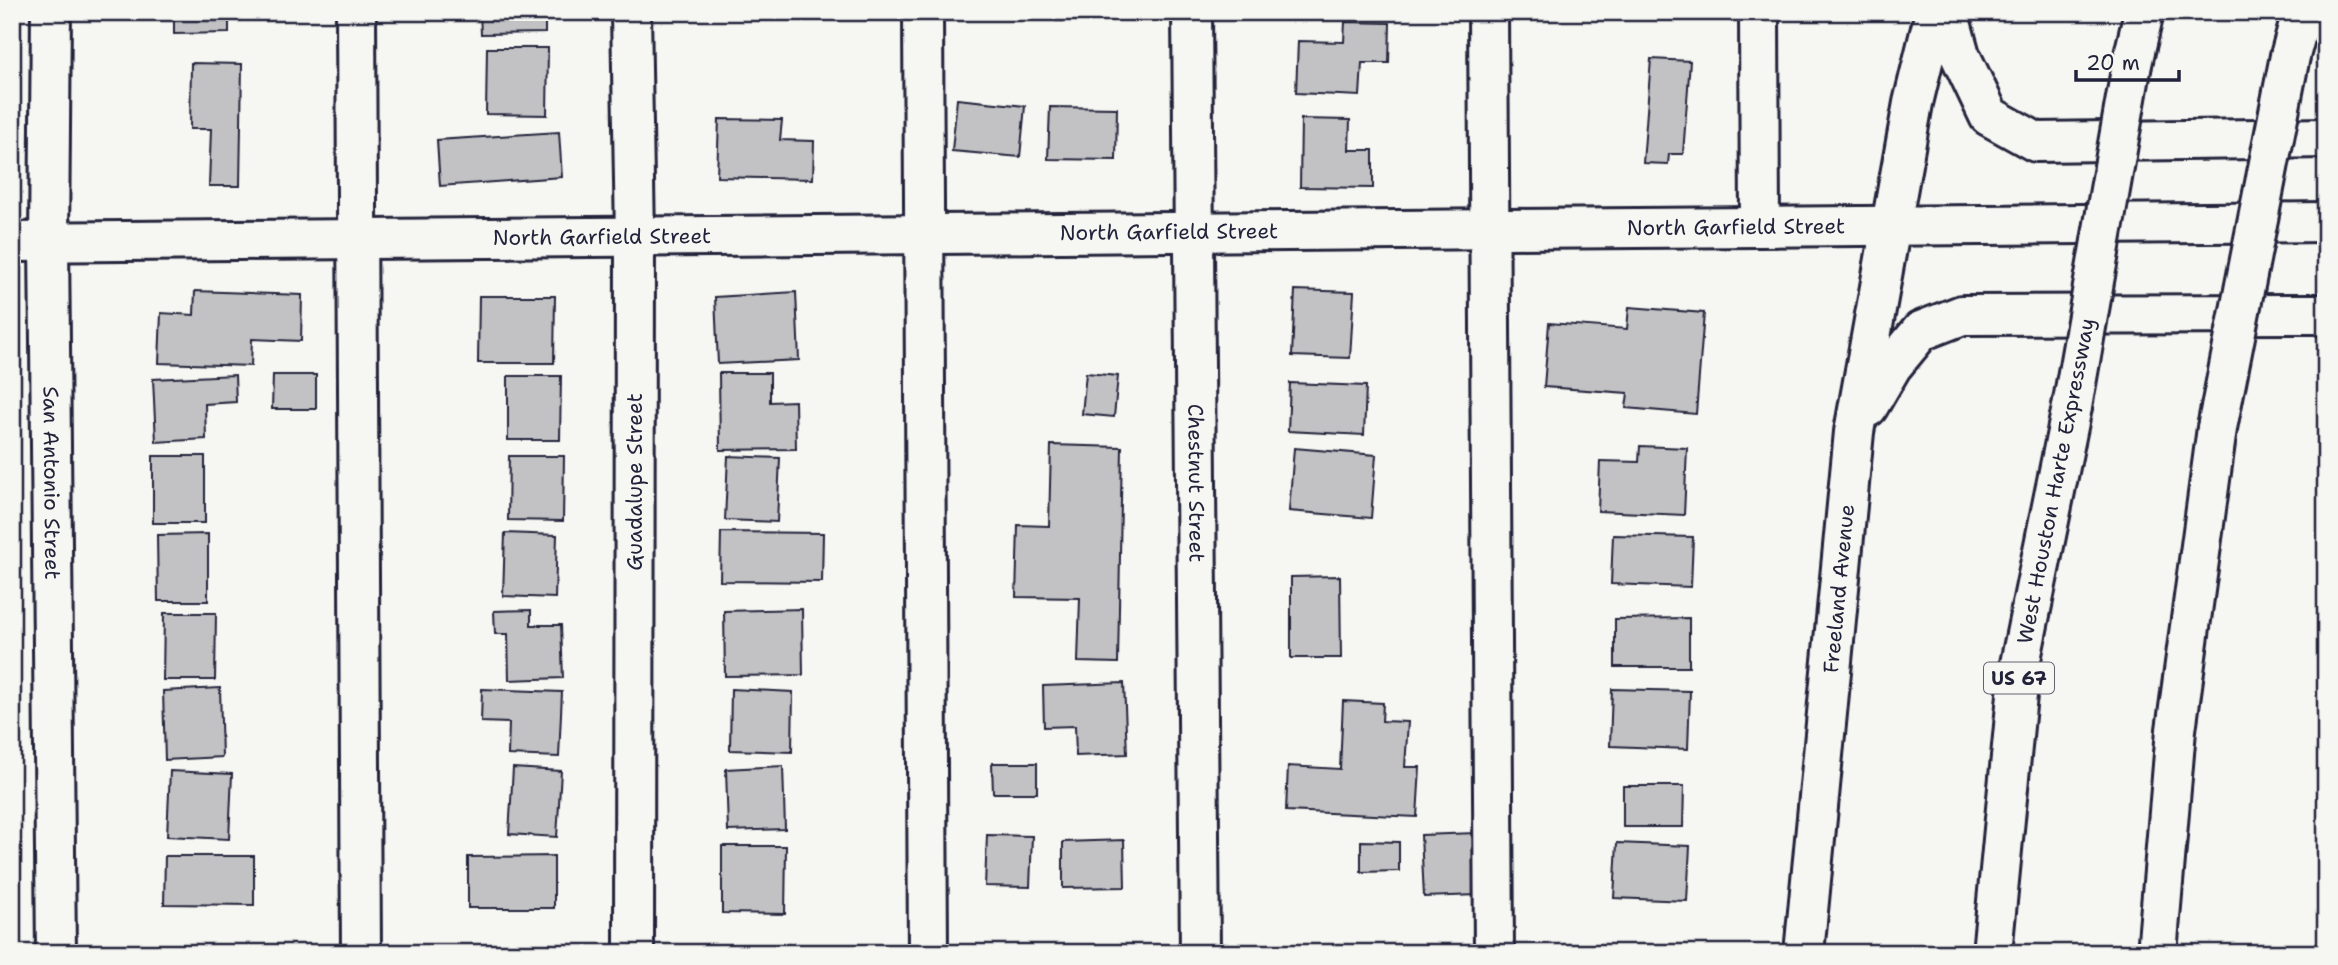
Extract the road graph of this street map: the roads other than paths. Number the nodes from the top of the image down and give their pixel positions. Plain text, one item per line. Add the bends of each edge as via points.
1 (51, 12) edge
2 (356, 12) edge
3 (631, 12) edge
4 (923, 12) edge
5 (1192, 12) edge
6 (1488, 12) edge
7 (1759, 12) edge
8 (1935, 12) edge
9 (1948, 12) edge
10 (2144, 12) edge
11 (2302, 12) edge
12 (2326, 138) edge
13 (2326, 222) edge
14 (1892, 226) junction
15 (1760, 227) junction
16 (1490, 229) junction
17 (1194, 232) junction
18 (924, 234) junction
19 (635, 237) junction
20 (357, 239) junction
21 (31, 242) edge
22 (2326, 317) edge
23 (1854, 432) junction
24 (56, 953) edge
25 (362, 953) edge
26 (634, 953) edge
27 (928, 953) edge
28 (1200, 953) edge
29 (1494, 953) edge
30 (1804, 953) edge
31 (1992, 953) edge
32 (2157, 953) edge

1 - 21 main road, San Antonio Street
2 - 20 main road
3 - 19 main road, Guadalupe Street
4 - 18 main road
5 - 17 main road, Chestnut Street
6 - 16 main road
7 - 15 main road
8 - 14 main road, Freeland Avenue via 1913,103
9 - 12 main road via 1960,55 1989,116 2036,142
10 - 31 main road, West Houston Harte Expressway / US 67, bridge via 2020,664
11 - 32 main road, bridge via 2217,428 2176,730
13 - 14 main road, North Garfield Street
14 - 15 main road, North Garfield Street
14 - 23 main road, Freeland Avenue
15 - 16 main road, North Garfield Street
16 - 17 main road, North Garfield Street
16 - 29 main road
17 - 18 main road, North Garfield Street
17 - 28 main road, Chestnut Street
18 - 19 main road, North Garfield Street
18 - 27 main road
19 - 20 main road, North Garfield Street
19 - 26 main road, Guadalupe Street
20 - 21 main road, North Garfield Street
20 - 25 main road
21 - 24 main road, San Antonio Street
22 - 23 main road via 1962,314 1921,331 1892,366
23 - 30 main road, Freeland Avenue

